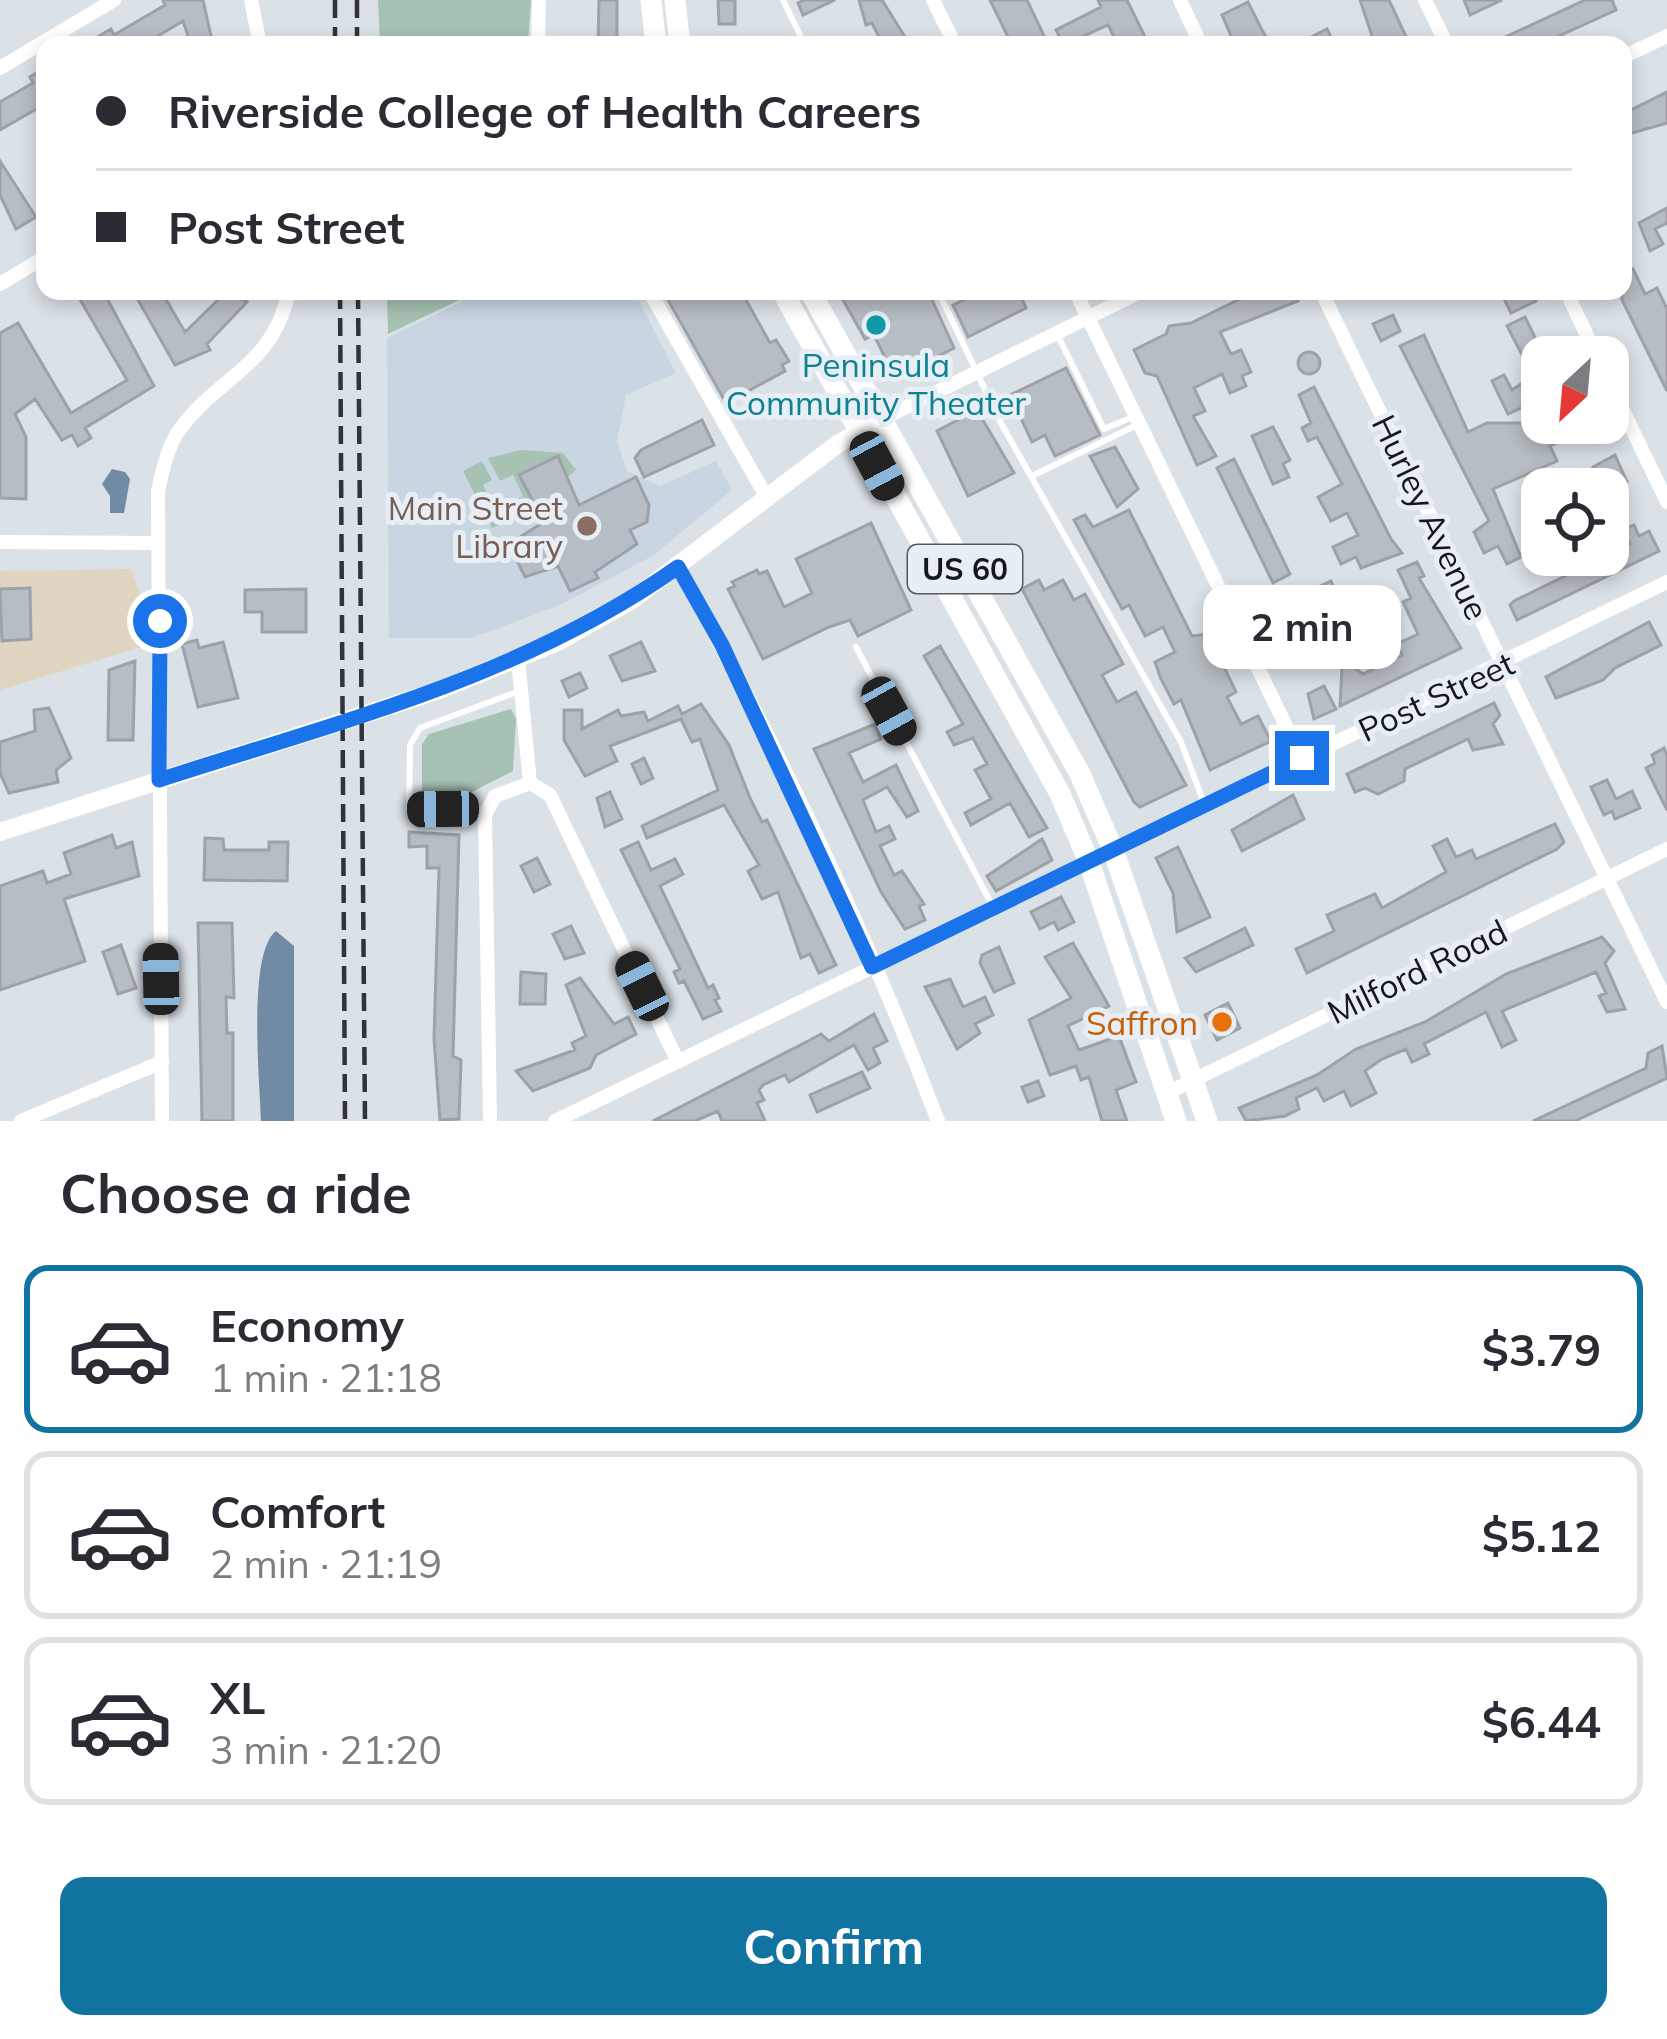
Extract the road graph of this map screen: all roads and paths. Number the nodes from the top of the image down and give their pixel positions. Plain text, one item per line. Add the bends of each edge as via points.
1 (114, 0) edge
2 (251, 0) edge
3 (538, 0) edge
4 (651, 0) edge
5 (675, 0) edge
6 (783, 0) edge
7 (933, 0) edge
8 (1180, 0) edge
9 (1425, 0) edge
10 (54, 36) edge
11 (258, 36) edge
12 (538, 36) edge
13 (655, 36) edge
14 (679, 36) edge
15 (801, 36) edge
16 (951, 36) edge
17 (1197, 36) edge
18 (1443, 36) edge
19 (1667, 36) edge
20 (36, 47) edge
21 (1632, 53) edge
22 (0, 68) edge
23 (36, 262) edge
24 (0, 284) edge
25 (287, 300) edge
26 (655, 300) edge
27 (787, 300) edge
28 (815, 300) edge
29 (942, 300) edge
30 (1079, 300) edge
31 (1124, 300) edge
32 (1325, 300) edge
33 (1570, 300) edge
34 (1088, 318) junction
35 (1056, 333) junction
36 (1587, 336) edge
37 (976, 371) junction
38 (882, 418) junction
39 (1138, 420) junction
40 (1629, 423) edge
41 (859, 431) junction
42 (1033, 476) junction
43 (767, 498) junction
44 (1667, 502) edge
45 (0, 542) edge
46 (157, 543) junction
47 (678, 567) junction
48 (1667, 583) edge
49 (856, 647) dead end
50 (518, 659) junction
51 (1503, 665) junction
52 (524, 689) junction
53 (1302, 758) junction
54 (159, 780) junction
55 (530, 783) junction
56 (1205, 806) junction
57 (485, 815) junction
58 (0, 832) edge
59 (1667, 849) edge
60 (1113, 850) junction
61 (1089, 862) junction
62 (1609, 878) junction
63 (994, 908) junction
64 (872, 967) junction
65 (1667, 1002) edge
66 (162, 1062) junction
67 (678, 1062) junction
68 (1192, 1081) junction
69 (1166, 1094) junction
70 (21, 1121) edge
71 (162, 1121) edge
72 (490, 1121) edge
73 (555, 1121) edge
74 (938, 1121) edge
75 (1176, 1121) edge
76 (1207, 1121) edge

1 - 10 street
2 - 11 street
3 - 12 street
4 - 13 main road
5 - 14 main road
6 - 15 lane
7 - 16 street
8 - 17 street
9 - 18 street
19 - 21 street
20 - 22 street
23 - 24 street
25 - 46 street via 256,361 178,431 158,491
26 - 43 street
27 - 41 main road, US 60
28 - 38 main road, US 60
29 - 37 lane
30 - 34 street
31 - 34 street
32 - 51 street, Hurley Avenue
33 - 36 street
34 - 35 street
34 - 39 street
35 - 37 street
35 - 39 lane via 1104,429
37 - 38 street
37 - 42 lane
38 - 41 main road
38 - 60 main road, US 60
39 - 42 lane
39 - 53 street
40 - 44 street
41 - 43 main road
41 - 61 main road, US 60 via 1060,794
42 - 56 lane via 1181,742
43 - 47 main road
45 - 46 street
46 - 54 street
47 - 50 main road via 596,622
47 - 64 street
48 - 51 street, Post Street
49 - 63 lane
50 - 52 street
50 - 54 main road
51 - 53 street, Post Street
51 - 62 street, Hurley Avenue
52 - 55 street
52 - 57 lane via 420,728 410,745 409,810
53 - 56 street, Post Street
54 - 58 main road
54 - 66 street
55 - 57 street via 495,796
55 - 67 street via 550,796
56 - 60 street, Post Street
57 - 72 street
59 - 62 street, Milford Road
60 - 61 street, Post Street
60 - 68 main road, US 60
61 - 63 street, Post Street
61 - 69 main road, US 60
62 - 65 street, Hurley Avenue
62 - 68 street, Milford Road
63 - 64 street, Post Street
64 - 67 street, Post Street
64 - 74 street
66 - 70 street
66 - 71 street
67 - 73 street, Post Street
68 - 69 street, Milford Road
68 - 76 main road, US 60
69 - 75 main road, US 60

